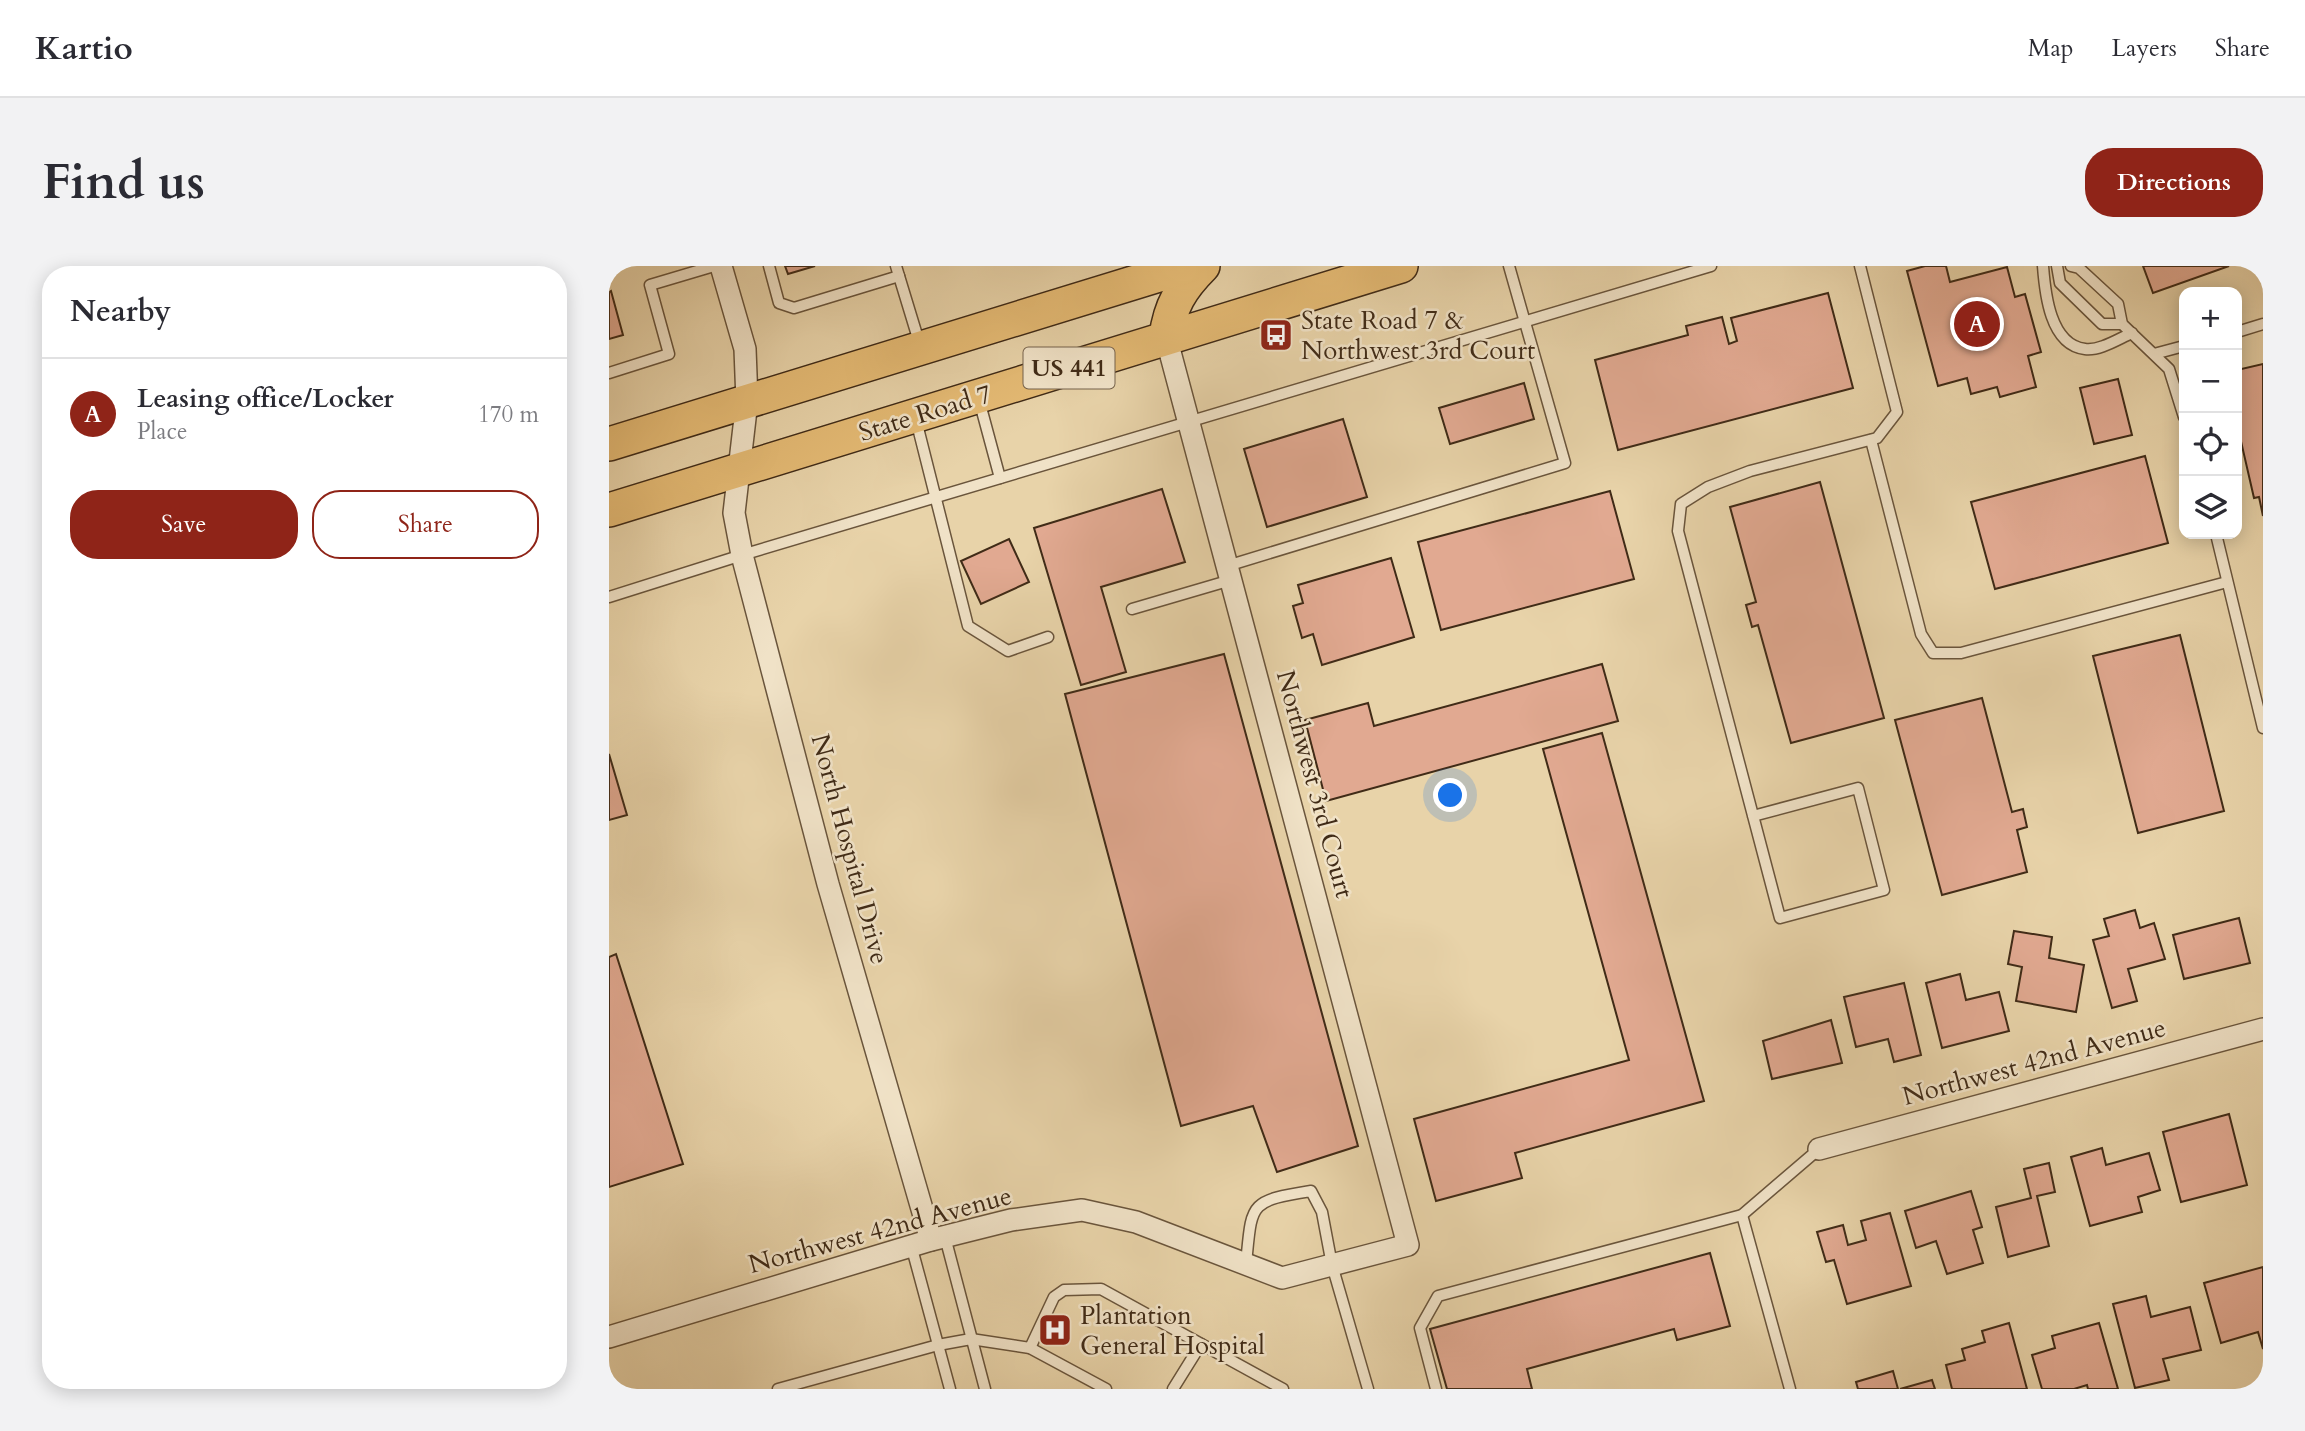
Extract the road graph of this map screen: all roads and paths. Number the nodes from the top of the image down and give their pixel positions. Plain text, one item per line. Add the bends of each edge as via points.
1 (714, 266) edge
2 (721, 266) edge
3 (769, 266) edge
4 (1188, 266) edge
5 (1203, 266) edge
6 (1401, 266) edge
7 (1509, 266) edge
8 (1711, 266) edge
9 (2043, 266) edge
10 (2057, 266) edge
11 (2071, 266) edge
12 (1861, 269) edge
13 (897, 271) edge
14 (1525, 322) junction
15 (2122, 324) junction
16 (2263, 324) edge
17 (2242, 330) edge
18 (2132, 333) junction
19 (1166, 337) junction
20 (2179, 347) edge
21 (921, 348) junction
22 (2154, 354) junction
23 (609, 373) edge
24 (978, 396) junction
25 (747, 401) junction
26 (2183, 413) edge
27 (915, 416) junction
28 (1189, 423) junction
29 (1871, 440) junction
30 (609, 444) edge
31 (738, 470) junction
32 (1000, 478) junction
33 (937, 497) junction
34 (609, 510) edge
35 (2217, 539) edge
36 (742, 555) junction
37 (1229, 573) junction
38 (2227, 582) junction
39 (609, 597) edge
40 (1132, 609) dead end
41 (1048, 637) dead end
42 (2263, 728) edge
43 (1753, 816) junction
44 (2263, 1029) edge
45 (1819, 1149) joint
46 (1742, 1215) junction
47 (929, 1241) junction
48 (1409, 1245) joint
49 (1246, 1264) junction
50 (1332, 1265) junction
51 (609, 1337) edge
52 (971, 1339) junction
53 (1201, 1344) junction
54 (938, 1345) junction
55 (1030, 1348) junction
56 (780, 1389) edge
57 (950, 1389) edge
58 (985, 1389) edge
59 (1105, 1389) edge
60 (1173, 1389) edge
61 (1283, 1389) edge
62 (1368, 1389) edge
63 (1436, 1389) edge
64 (1790, 1389) edge

1 - 23 lane via 650,285 669,354
2 - 25 street, North Hospital Drive via 745,349
3 - 13 lane via 779,303 794,308
4 - 21 main road, US 441
5 - 19 main road via 1178,293
6 - 19 main road, State Road 7 / US 441
7 - 14 lane
8 - 14 lane
9 - 18 lane via 2045,296 2056,326 2069,342 2084,349 2097,348
10 - 15 lane via 2060,283 2102,324
11 - 15 lane via 2118,304
12 - 29 lane via 1897,412
13 - 21 lane
14 - 28 lane
14 - 37 lane via 1565,463
15 - 18 lane
16 - 17 lane
18 - 22 lane
19 - 24 main road, State Road 7 / US 441
19 - 28 street, Northwest 3rd Court
20 - 22 lane
21 - 25 main road, US 441
22 - 26 lane via 2169,369
24 - 27 main road, State Road 7 / US 441
24 - 32 lane
25 - 30 main road, US 441
25 - 31 street, North Hospital Drive
27 - 31 main road, State Road 7 / US 441
27 - 33 lane
28 - 32 lane
28 - 37 street, Northwest 3rd Court
29 - 38 lane via 1921,634 1933,653 1961,653
29 - 43 lane via 1750,471 1708,487 1681,504 1678,531
31 - 34 main road, State Road 7 / US 441
31 - 36 street, North Hospital Drive via 734,513
32 - 33 lane
33 - 36 lane
33 - 41 lane via 968,626 1008,651
35 - 38 lane
36 - 39 lane
36 - 47 street, North Hospital Drive via 828,884
37 - 40 lane
37 - 48 street, Northwest 3rd Court
38 - 42 lane
43 - 43 lane via 1858,788 1884,890 1780,918
44 - 45 street, Northwest 42nd Avenue
45 - 46 lane
46 - 63 lane via 1439,1296 1420,1328
46 - 64 lane
47 - 49 street, Northwest 42nd Avenue via 1011,1220 1082,1210 1136,1222
47 - 51 street, Northwest 42nd Avenue
47 - 52 lane
47 - 54 lane
48 - 50 street, Northwest 42nd Avenue
49 - 50 street, Northwest 42nd Avenue via 1282,1278
49 - 50 lane via 1252,1213 1264,1200 1311,1191 1322,1212
50 - 62 lane
52 - 54 lane
52 - 55 lane
52 - 58 lane
53 - 55 lane via 1101,1289 1081,1287 1054,1297
53 - 60 lane
53 - 61 lane
54 - 56 lane
54 - 57 lane
55 - 59 lane

